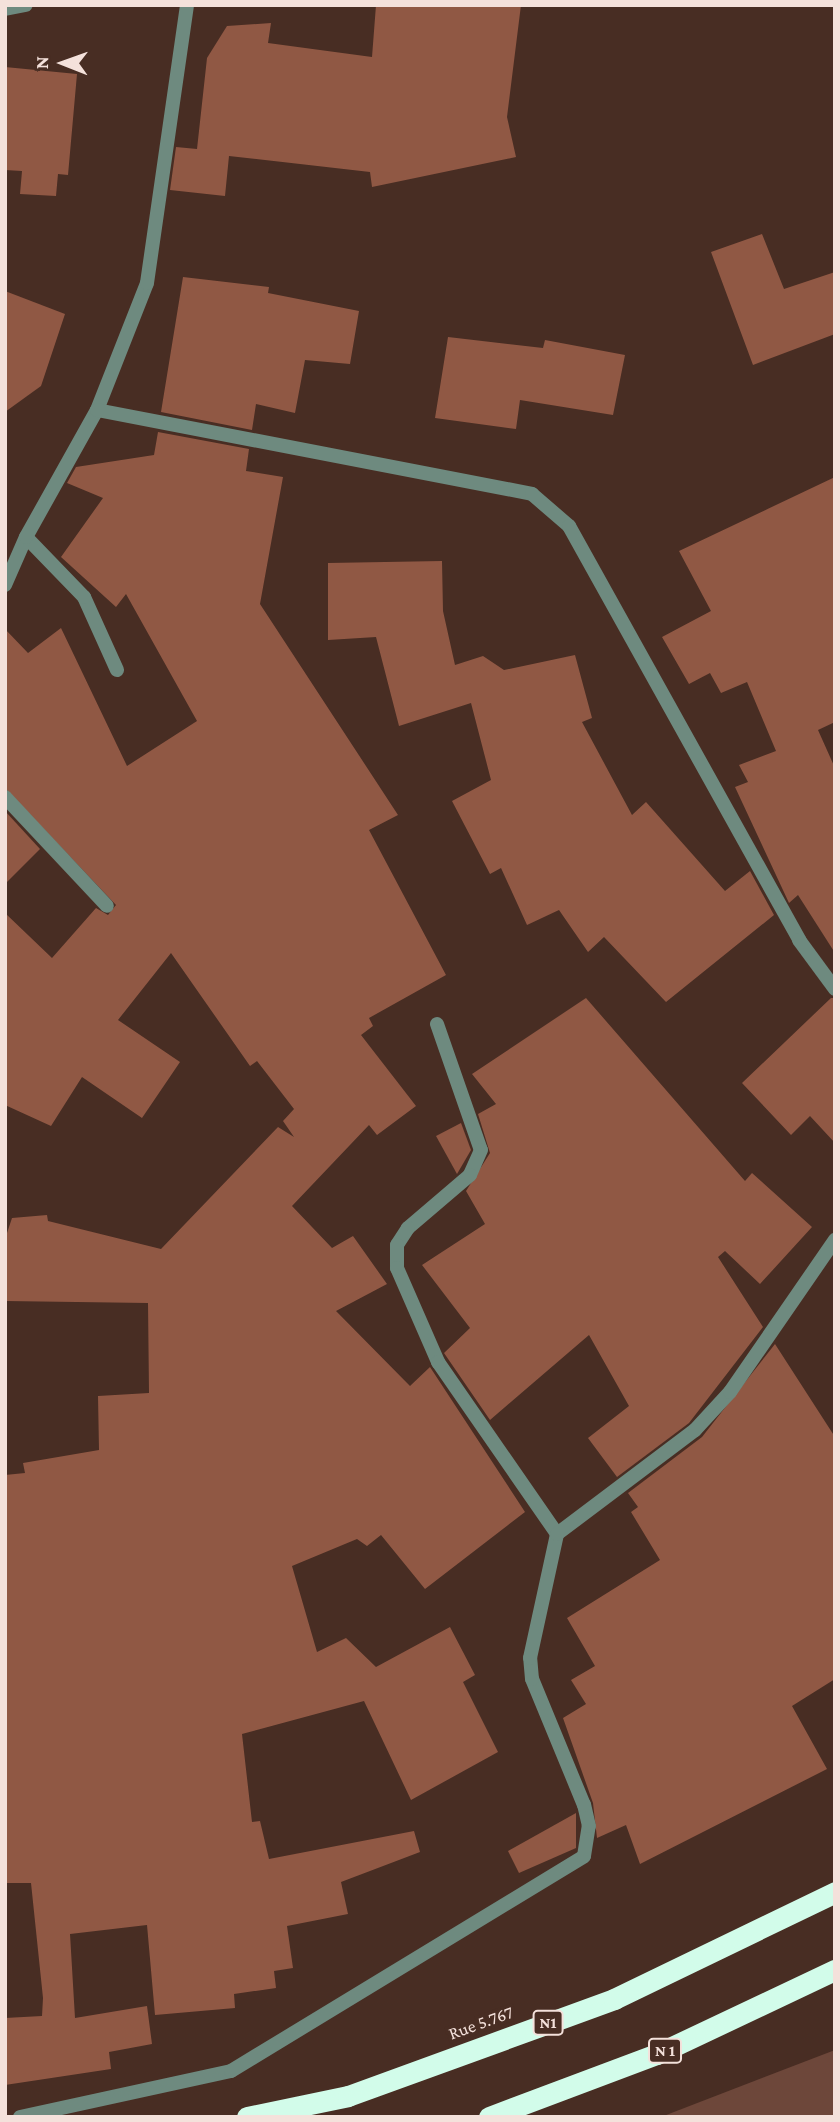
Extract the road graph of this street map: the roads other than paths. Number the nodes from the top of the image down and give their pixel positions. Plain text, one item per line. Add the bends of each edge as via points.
1 (26, 5) edge
2 (187, 5) edge
3 (5, 9) edge
4 (97, 410) junction
5 (26, 537) junction
6 (5, 585) edge
7 (117, 670) dead end
8 (5, 797) edge
9 (107, 906) dead end
10 (835, 989) edge
11 (437, 1024) dead end
12 (835, 1240) edge
13 (557, 1534) junction
14 (835, 1892) edge
15 (835, 1970) edge
16 (20, 2117) edge
17 (247, 2117) edge
18 (489, 2117) edge

1 - 3 street
2 - 4 street via 147,283 132,335
4 - 5 street
4 - 10 street via 532,494 554,507 799,940
5 - 6 street
5 - 7 street via 85,597
8 - 9 street
11 - 13 street via 481,1150 470,1175 408,1228 397,1245 397,1268 438,1362
12 - 13 street via 730,1392 695,1430
13 - 16 street via 530,1658 532,1679 584,1805 589,1826 584,1856 232,2071
14 - 17 highway, Rue 5.767 / N1 via 614,1999 348,2096
15 - 18 highway, N 1 via 657,2054

